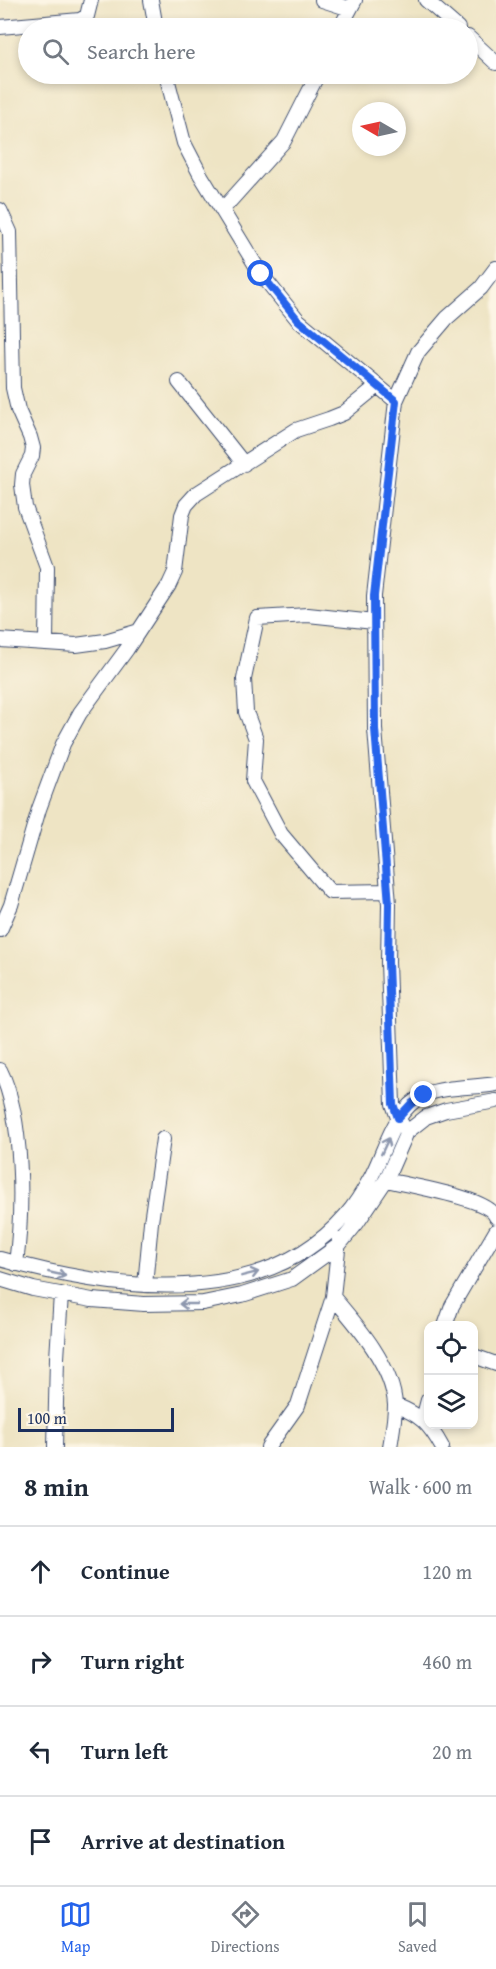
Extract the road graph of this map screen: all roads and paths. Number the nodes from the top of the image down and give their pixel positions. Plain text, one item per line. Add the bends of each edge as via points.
1 (91, 0) edge
2 (151, 0) edge
3 (322, 0) edge
4 (426, 0) edge
5 (352, 4) edge
6 (84, 18) edge
7 (154, 18) edge
8 (345, 18) edge
9 (447, 18) edge
10 (18, 25) edge
11 (0, 27) edge
12 (478, 46) edge
13 (496, 63) edge
14 (169, 84) edge
15 (313, 84) edge
16 (0, 210) edge
17 (222, 210) junction
18 (496, 268) edge
19 (179, 382) dead end
20 (377, 386) junction
21 (396, 401) junction
22 (244, 464) junction
23 (374, 622) junction
24 (136, 632) junction
25 (0, 640) edge
26 (46, 643) junction
27 (388, 891) junction
28 (0, 930) edge
29 (0, 1070) edge
30 (496, 1084) edge
31 (496, 1101) edge
32 (398, 1118) junction
33 (407, 1132) junction
34 (163, 1139) dead end
35 (386, 1180) junction
36 (496, 1217) edge
37 (337, 1224) junction
38 (496, 1232) edge
39 (339, 1245) junction
40 (0, 1259) edge
41 (16, 1264) junction
42 (0, 1279) edge
43 (145, 1285) junction
44 (61, 1294) junction
45 (333, 1297) junction
46 (447, 1321) edge
47 (478, 1357) edge
48 (496, 1364) edge
49 (395, 1405) junction
50 (424, 1416) edge
51 (423, 1419) junction
52 (55, 1447) edge
53 (268, 1447) edge
54 (390, 1447) edge
55 (442, 1447) edge

1 - 6 street
2 - 7 street
3 - 5 street
4 - 9 street
5 - 8 street
10 - 11 street
12 - 13 street
14 - 17 street via 184,143
15 - 17 street via 284,141
16 - 26 street via 10,232 13,388 33,448 22,474 22,485 25,507 47,567
17 - 20 street via 283,303
18 - 21 street via 418,352
19 - 22 street
20 - 21 street
20 - 22 street via 344,413 296,430
21 - 23 street
22 - 24 street via 196,494 186,505 175,572
23 - 27 street via 375,729
23 - 27 street via 308,615 256,618 244,679 246,712 256,739 253,781 281,834 330,892
24 - 26 street via 76,645
24 - 28 street via 63,744
25 - 26 street
27 - 32 street via 393,1104
29 - 41 street via 12,1101 18,1148 20,1229
30 - 32 street via 424,1095
31 - 33 street via 446,1110 426,1117
32 - 33 street
37 -> 32 street via 370,1178
33 - 35 street
34 - 43 street
35 - 36 street via 468,1199 485,1205
35 - 39 street
37 - 39 street
43 -> 37 street via 195,1284 252,1274 288,1262 318,1243
38 - 46 street
39 -> 44 street via 292,1280 203,1303 144,1304
39 - 45 street
40 - 41 street
41 -> 43 street via 72,1277
42 - 44 street
44 - 52 street
45 - 49 street via 375,1352 389,1379
45 - 53 street via 298,1405
47 - 48 street
49 - 51 street
49 - 54 street
50 - 51 street
51 - 55 street

